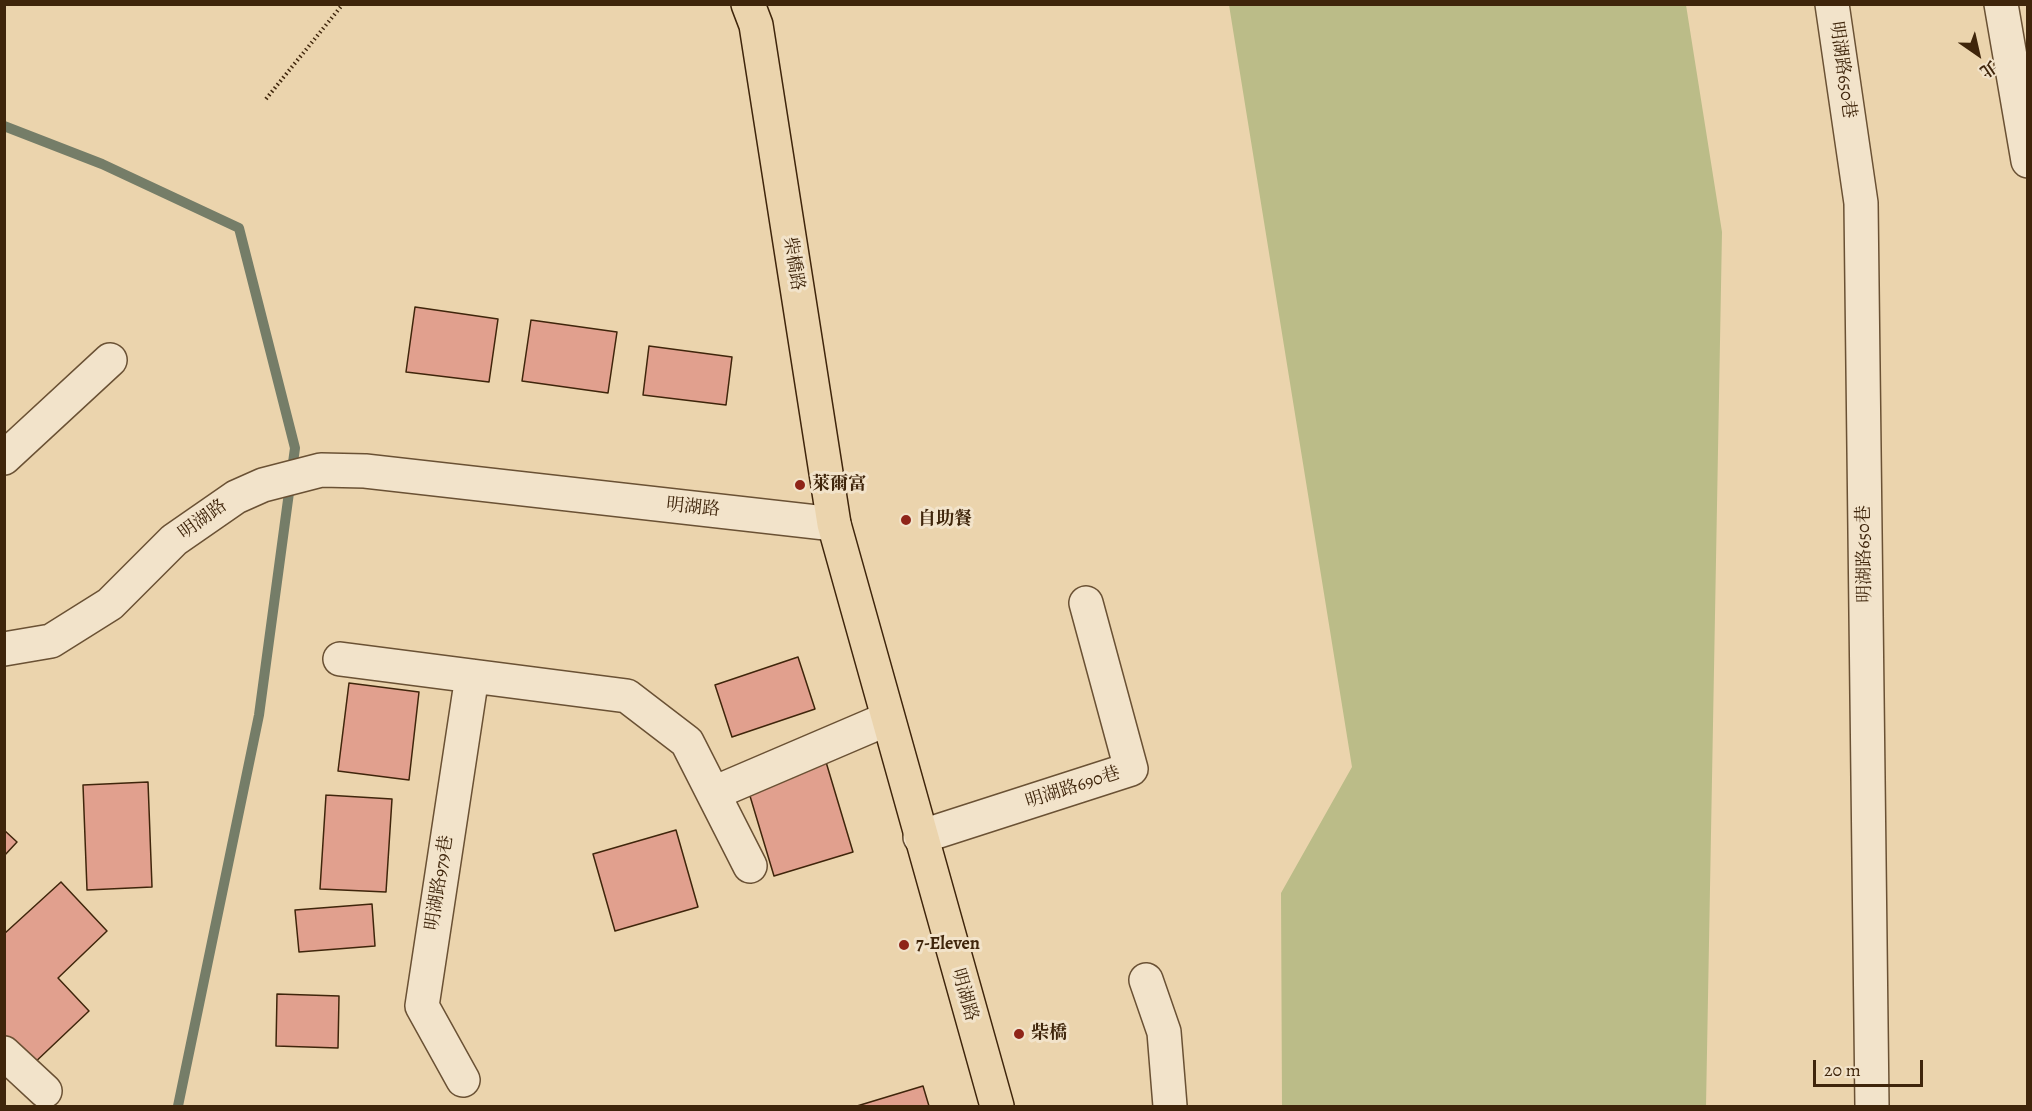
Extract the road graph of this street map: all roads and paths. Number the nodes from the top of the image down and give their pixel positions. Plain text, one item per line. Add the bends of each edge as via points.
1 (343, 4) edge
2 (748, 4) edge
3 (1832, 4) edge
4 (2001, 4) edge
5 (266, 99) dead end
6 (2028, 161) edge
7 (110, 360) dead end
8 (4, 459) edge
9 (834, 524) junction
10 (1086, 603) dead end
11 (4, 649) edge
12 (340, 659) dead end
13 (472, 676) junction
14 (887, 719) junction
15 (714, 793) junction
16 (920, 837) junction
17 (750, 866) dead end
18 (1146, 980) dead end
19 (4, 1053) edge
20 (463, 1080) dead end
21 (45, 1091) dead end
22 (997, 1107) edge
23 (1170, 1107) edge
24 (1872, 1107) edge

1 - 5 path
2 - 9 main road, 柴橋路 via 756,25
3 - 24 street, 明湖路650巷 via 1861,203
4 - 6 street
7 - 8 street
9 - 11 street, 明湖路 via 365,471 321,470 262,485 236,497 174,540 110,604 51,641
9 - 14 main road, 明湖路
10 - 16 street, 明湖路690巷 via 1131,769
12 - 13 street
13 - 15 street via 627,696 687,742
13 - 20 street, 明湖路979巷 via 422,1006
14 - 15 street
14 - 16 main road, 明湖路
15 - 17 street
16 - 22 main road, 明湖路
18 - 23 street via 1164,1032
19 - 21 street

